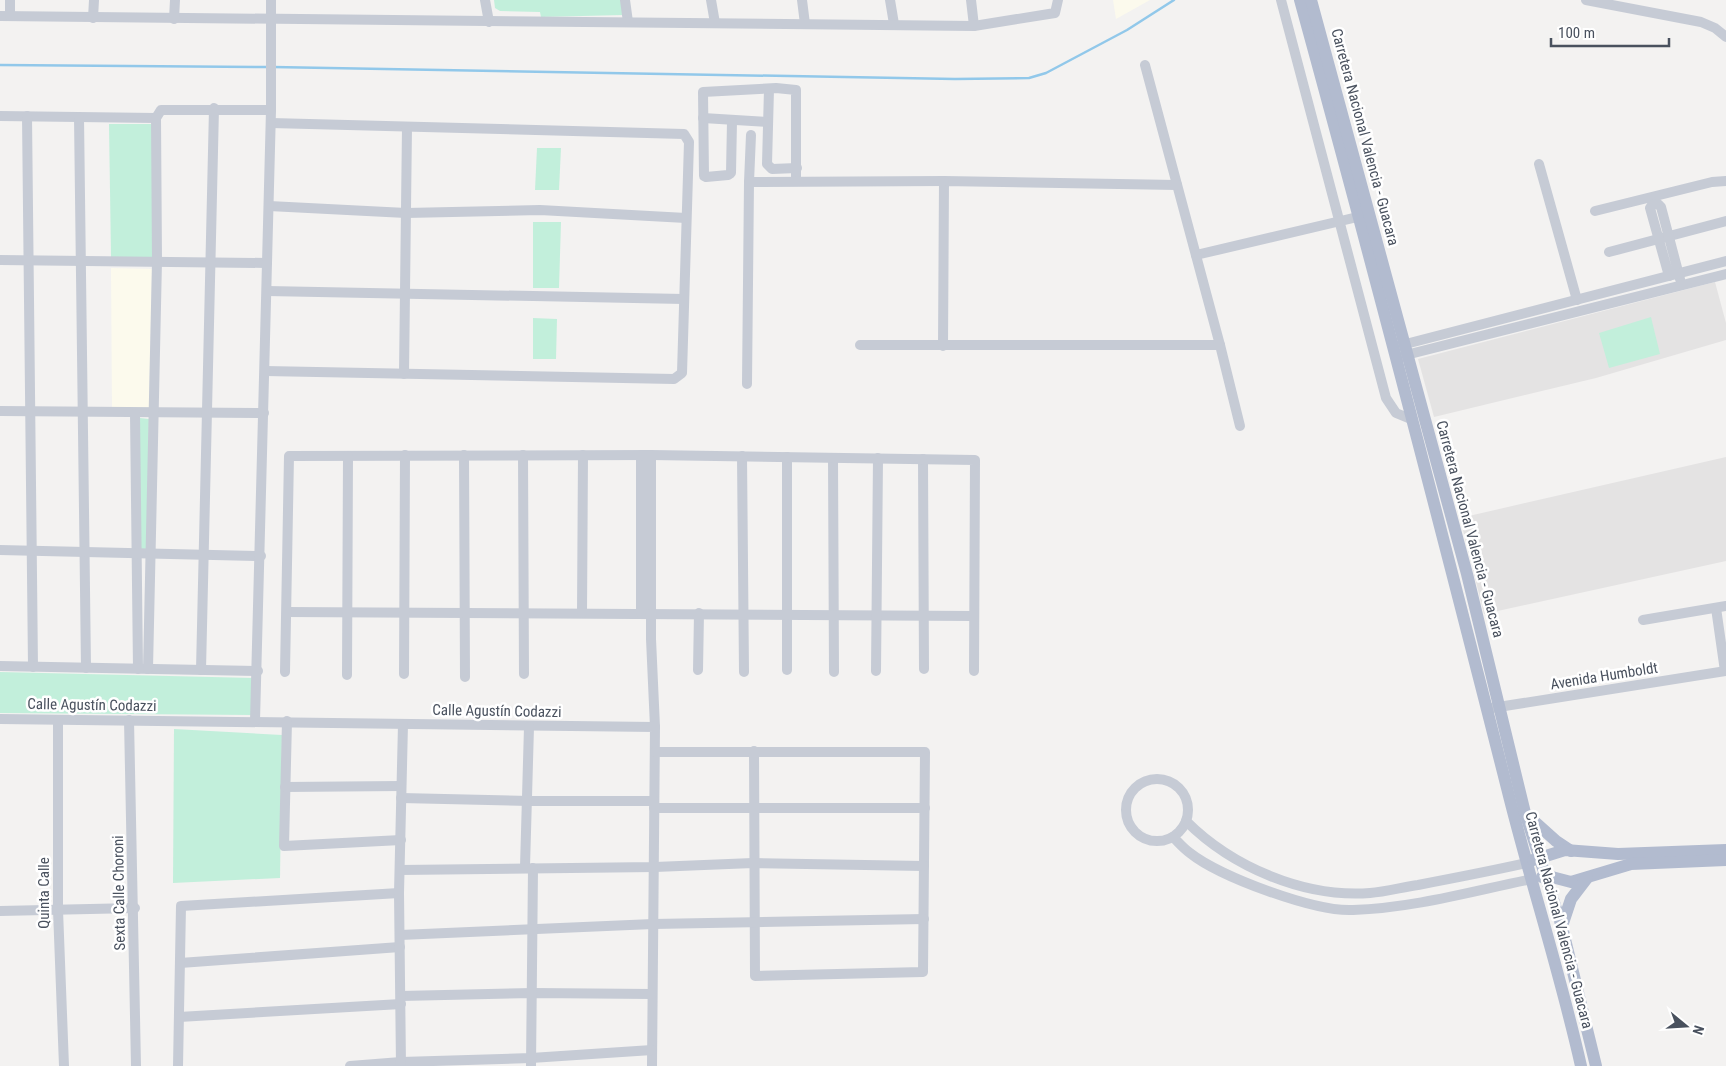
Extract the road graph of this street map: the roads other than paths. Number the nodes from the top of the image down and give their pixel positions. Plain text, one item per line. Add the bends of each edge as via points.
1 (10, 0) edge
2 (94, 0) edge
3 (175, 0) edge
4 (271, 0) edge
5 (485, 0) edge
6 (625, 0) edge
7 (711, 0) edge
8 (802, 0) edge
9 (890, 0) edge
10 (971, 0) edge
11 (1058, 0) edge
12 (1281, 0) edge
13 (1300, 0) edge
14 (1311, 0) edge
15 (1586, 0) edge
16 (5, 16) edge
17 (93, 18) junction
18 (174, 19) junction
19 (272, 20) junction
20 (489, 22) junction
21 (628, 22) junction
22 (715, 24) junction
23 (805, 24) junction
24 (894, 24) junction
25 (974, 26) junction
26 (1726, 36) edge
27 (1145, 65) dead end
28 (769, 89) junction
29 (214, 108) junction
30 (271, 110) junction
31 (0, 116) edge
32 (27, 116) junction
33 (79, 117) junction
34 (156, 118) junction
35 (703, 118) junction
36 (732, 121) junction
37 (767, 122) junction
38 (271, 123) junction
39 (407, 127) junction
40 (750, 135) dead end
41 (1539, 164) dead end
42 (797, 168) junction
43 (1726, 180) edge
44 (796, 181) junction
45 (944, 181) junction
46 (748, 182) junction
47 (1177, 185) junction
48 (269, 206) junction
49 (1595, 211) dead end
50 (406, 213) junction
51 (1363, 215) junction
52 (686, 218) junction
53 (1338, 221) junction
54 (1726, 221) edge
55 (1664, 237) junction
56 (1609, 252) dead end
57 (1196, 255) junction
58 (0, 260) edge
59 (28, 260) junction
60 (81, 261) junction
61 (157, 262) junction
62 (211, 262) junction
63 (1726, 262) edge
64 (267, 263) junction
65 (1726, 274) edge
66 (1674, 275) junction
67 (1682, 285) junction
68 (267, 291) junction
69 (405, 294) junction
70 (684, 299) junction
71 (1578, 300) junction
72 (860, 345) dead end
73 (1220, 345) junction
74 (943, 346) junction
75 (1400, 351) junction
76 (265, 371) junction
77 (404, 374) junction
78 (747, 384) dead end
79 (0, 411) edge
80 (30, 412) junction
81 (83, 413) junction
82 (264, 413) junction
83 (135, 414) junction
84 (154, 414) junction
85 (207, 414) junction
86 (1413, 420) junction
87 (1240, 426) dead end
88 (405, 455) junction
89 (464, 455) junction
90 (524, 455) junction
91 (583, 455) junction
92 (646, 455) junction
93 (348, 456) junction
94 (742, 456) junction
95 (787, 457) junction
96 (833, 458) junction
97 (878, 458) junction
98 (923, 459) junction
99 (0, 550) edge
100 (32, 551) junction
101 (85, 552) junction
102 (136, 553) junction
103 (150, 554) junction
104 (204, 555) junction
105 (260, 556) junction
106 (1721, 607) edge
107 (286, 612) junction
108 (347, 612) junction
109 (404, 612) junction
110 (464, 613) junction
111 (524, 613) junction
112 (582, 613) junction
113 (646, 613) junction
114 (699, 613) junction
115 (744, 614) junction
116 (787, 614) junction
117 (834, 614) junction
118 (877, 615) junction
119 (924, 615) junction
120 (973, 616) junction
121 (1643, 620) dead end
122 (0, 666) edge
123 (33, 667) junction
124 (86, 668) junction
125 (143, 669) junction
126 (924, 669) dead end
127 (201, 670) junction
128 (698, 670) dead end
129 (787, 670) dead end
130 (258, 671) junction
131 (876, 671) dead end
132 (974, 671) dead end
133 (1725, 671) edge
134 (286, 672) dead end
135 (744, 672) dead end
136 (834, 672) dead end
137 (404, 674) dead end
138 (524, 674) dead end
139 (347, 675) dead end
140 (464, 677) dead end
141 (1492, 708) junction
142 (0, 719) edge
143 (58, 720) junction
144 (129, 720) junction
145 (255, 721) junction
146 (287, 721) junction
147 (403, 724) junction
148 (529, 727) junction
149 (655, 728) junction
150 (754, 751) junction
151 (654, 752) junction
152 (401, 786) junction
153 (285, 787) junction
154 (401, 798) junction
155 (529, 801) junction
156 (654, 804) junction
157 (753, 808) junction
158 (925, 808) junction
159 (1525, 813) junction
160 (1186, 822) junction
161 (1173, 838) junction
162 (401, 840) junction
163 (1572, 850) junction
164 (1726, 850) edge
165 (1540, 856) junction
166 (1726, 860) edge
167 (1527, 862) junction
168 (753, 863) junction
169 (924, 866) junction
170 (655, 867) junction
171 (529, 868) junction
172 (400, 870) junction
173 (1591, 875) junction
174 (1548, 876) junction
175 (1532, 879) junction
176 (399, 893) junction
177 (135, 908) junction
178 (58, 910) junction
179 (0, 911) edge
180 (924, 919) junction
181 (753, 922) junction
182 (653, 924) junction
183 (1562, 927) junction
184 (534, 930) junction
185 (400, 935) junction
186 (400, 947) junction
187 (180, 963) junction
188 (533, 993) junction
189 (652, 994) junction
190 (401, 1000) junction
191 (179, 1017) junction
192 (652, 1050) junction
193 (531, 1062) edge
194 (401, 1064) edge
195 (64, 1066) edge
196 (136, 1066) edge
197 (178, 1066) edge
198 (350, 1066) edge
199 (652, 1066) edge
200 (1581, 1066) edge
201 (1596, 1066) edge

1 - 16 street
2 - 17 street
3 - 18 street
4 - 19 street
5 - 20 street
6 - 21 street
7 - 22 street
8 - 23 street
9 - 24 street
10 - 25 street
11 - 25 street via 1055,13
12 - 53 street
13 - 51 main road, Carretera Nacional Valencia - Guacara
14 - 51 main road, Carretera Nacional Valencia - Guacara
15 - 26 street via 1701,22
16 - 17 street
17 - 18 street
18 - 19 street
19 - 20 street
19 - 30 street
20 - 21 street
21 - 22 street
22 - 23 street
23 - 24 street
24 - 25 street
27 - 47 street
28 - 35 street via 704,91
28 - 37 street
28 - 42 street via 793,89 797,92
29 - 30 street
29 - 34 street via 161,110
29 - 62 street
30 - 38 street
31 - 32 street
32 - 33 street
32 - 59 street
33 - 34 street
33 - 60 street
34 - 61 street
35 - 36 street
35 - 36 street via 704,176 708,178 728,176 731,172
36 - 37 street
37 - 42 street via 769,167
38 - 39 street
38 - 48 street
39 - 50 street
39 - 52 street via 684,134 689,142
40 - 46 street
41 - 71 street
42 - 44 street
43 - 49 street
44 - 45 street
44 - 46 street
45 - 47 street
45 - 74 street
46 - 78 street
47 - 57 street
48 - 50 street
48 - 64 street
50 - 52 street via 540,210
50 - 69 street
51 - 53 street
51 - 75 main road, Carretera Nacional Valencia - Guacara
52 - 70 street
53 - 57 street
53 - 86 street via 1386,398 1396,413
54 - 55 street
55 - 56 street
55 - 66 street
57 - 73 street
58 - 59 street
59 - 60 street
59 - 80 street
60 - 61 street
60 - 81 street
61 - 62 street
61 - 84 street
62 - 64 street
62 - 85 street
63 - 66 street
64 - 68 street
65 - 67 street
66 - 67 street
66 - 71 street
67 - 75 street
68 - 69 street
68 - 76 street
69 - 70 street
69 - 77 street
70 - 77 street via 682,373 674,379
71 - 75 street
72 - 74 street
73 - 74 street
73 - 87 street
75 - 86 main road, Carretera Nacional Valencia - Guacara
75 - 141 main road, Carretera Nacional Valencia - Guacara via 1467,574
76 - 77 street
76 - 82 street
79 - 80 street
80 - 81 street
80 - 100 street
81 - 83 street
81 - 101 street
82 - 85 street
82 - 105 street
83 - 84 street
83 - 102 street
84 - 85 street
84 - 103 street
85 - 104 street
86 - 141 main road, Carretera Nacional Valencia - Guacara
88 - 89 street
88 - 93 street
88 - 109 street
89 - 90 street
89 - 110 street
90 - 91 street
90 - 111 street
91 - 92 street
91 - 112 street
92 - 94 street
92 - 113 street
93 - 107 street via 289,456
93 - 108 street
94 - 95 street
94 - 115 street
95 - 96 street
95 - 116 street
96 - 97 street
96 - 117 street
97 - 98 street
97 - 118 street
98 - 119 street
98 - 120 street via 975,460
99 - 100 street
100 - 101 street
100 - 123 street
101 - 102 street
101 - 124 street
102 - 103 street
102 - 125 street
103 - 104 street
103 - 125 street
104 - 105 street
104 - 127 street
105 - 130 street
106 - 121 street
106 - 133 street
107 - 108 street
107 - 134 street
108 - 109 street
108 - 139 street
109 - 110 street
109 - 137 street
110 - 111 street
110 - 140 street
111 - 112 street
111 - 138 street
112 - 113 street
113 - 114 street
113 - 149 street
114 - 115 street
114 - 128 street
115 - 116 street
115 - 135 street
116 - 117 street
116 - 129 street
117 - 118 street
117 - 136 street
118 - 119 street
118 - 131 street
119 - 120 street
119 - 126 street
120 - 132 street
122 - 123 street
123 - 124 street
124 - 125 street
125 - 127 street
127 - 130 street
130 - 145 street
133 - 141 street, Avenida Humboldt
141 - 159 main road, Carretera Nacional Valencia - Guacara
141 - 167 main road, Carretera Nacional Valencia - Guacara
142 - 143 street, Calle Agustín Codazzi
143 - 144 street, Calle Agustín Codazzi
143 - 178 street, Quinta Calle
144 - 145 street, Calle Agustín Codazzi
144 - 177 street, Sexta Calle Choroni
145 - 146 street, Calle Agustín Codazzi
146 - 147 street, Calle Agustín Codazzi
146 - 153 street
147 - 148 street, Calle Agustín Codazzi
147 - 152 street
148 - 149 street, Calle Agustín Codazzi
148 - 155 street
149 - 151 street
150 - 151 street
150 - 157 street
150 - 158 street via 925,752
151 - 156 street
152 - 153 street
152 - 154 street
153 - 162 street via 284,846
154 - 155 street
154 - 162 street
155 - 156 street
155 - 171 street
156 - 157 street
156 - 170 street
157 - 158 street
157 - 168 street
158 - 169 street
159 - 163 main road via 1556,841
159 - 165 main road, Carretera Nacional Valencia - Guacara
160 - 161 street
160 - 161 street via 1186,799 1171,782 1148,781 1130,795 1126,806 1127,818 1140,837 1151,841
160 - 167 street via 1204,839 1241,863 1275,878 1316,890 1369,893
161 - 175 street via 1190,854 1254,886 1304,902 1351,911 1408,906
162 - 172 street
163 - 164 main road via 1618,854
163 - 165 main road
165 - 167 main road
165 - 174 main road, Carretera Nacional Valencia - Guacara
166 - 173 main road via 1631,864
167 - 175 main road, Carretera Nacional Valencia - Guacara
168 - 169 street
168 - 170 street
168 - 181 street
169 - 180 street
170 - 171 street
170 - 182 street
171 - 172 street
171 - 184 street
172 - 176 street
173 - 174 main road via 1571,882
173 - 183 main road via 1580,884 1571,899
174 - 175 main road
174 - 183 main road, Carretera Nacional Valencia - Guacara
175 - 200 main road, Carretera Nacional Valencia - Guacara via 1562,983
176 - 185 street
176 - 187 street via 181,906
177 - 178 street
177 - 196 street, Sexta Calle Choroni
178 - 179 street
178 - 195 street, Quinta Calle
180 - 181 street
180 - 181 street via 923,972 755,976
181 - 182 street
182 - 184 street
182 - 189 street
183 - 201 main road, Carretera Nacional Valencia - Guacara
184 - 185 street
184 - 188 street
185 - 186 street
186 - 187 street
186 - 190 street
187 - 191 street
188 - 189 street
188 - 190 street
188 - 193 street
189 - 192 street
190 - 191 street
190 - 194 street
191 - 197 street
192 - 193 street
192 - 199 street
193 - 194 street
194 - 198 street

